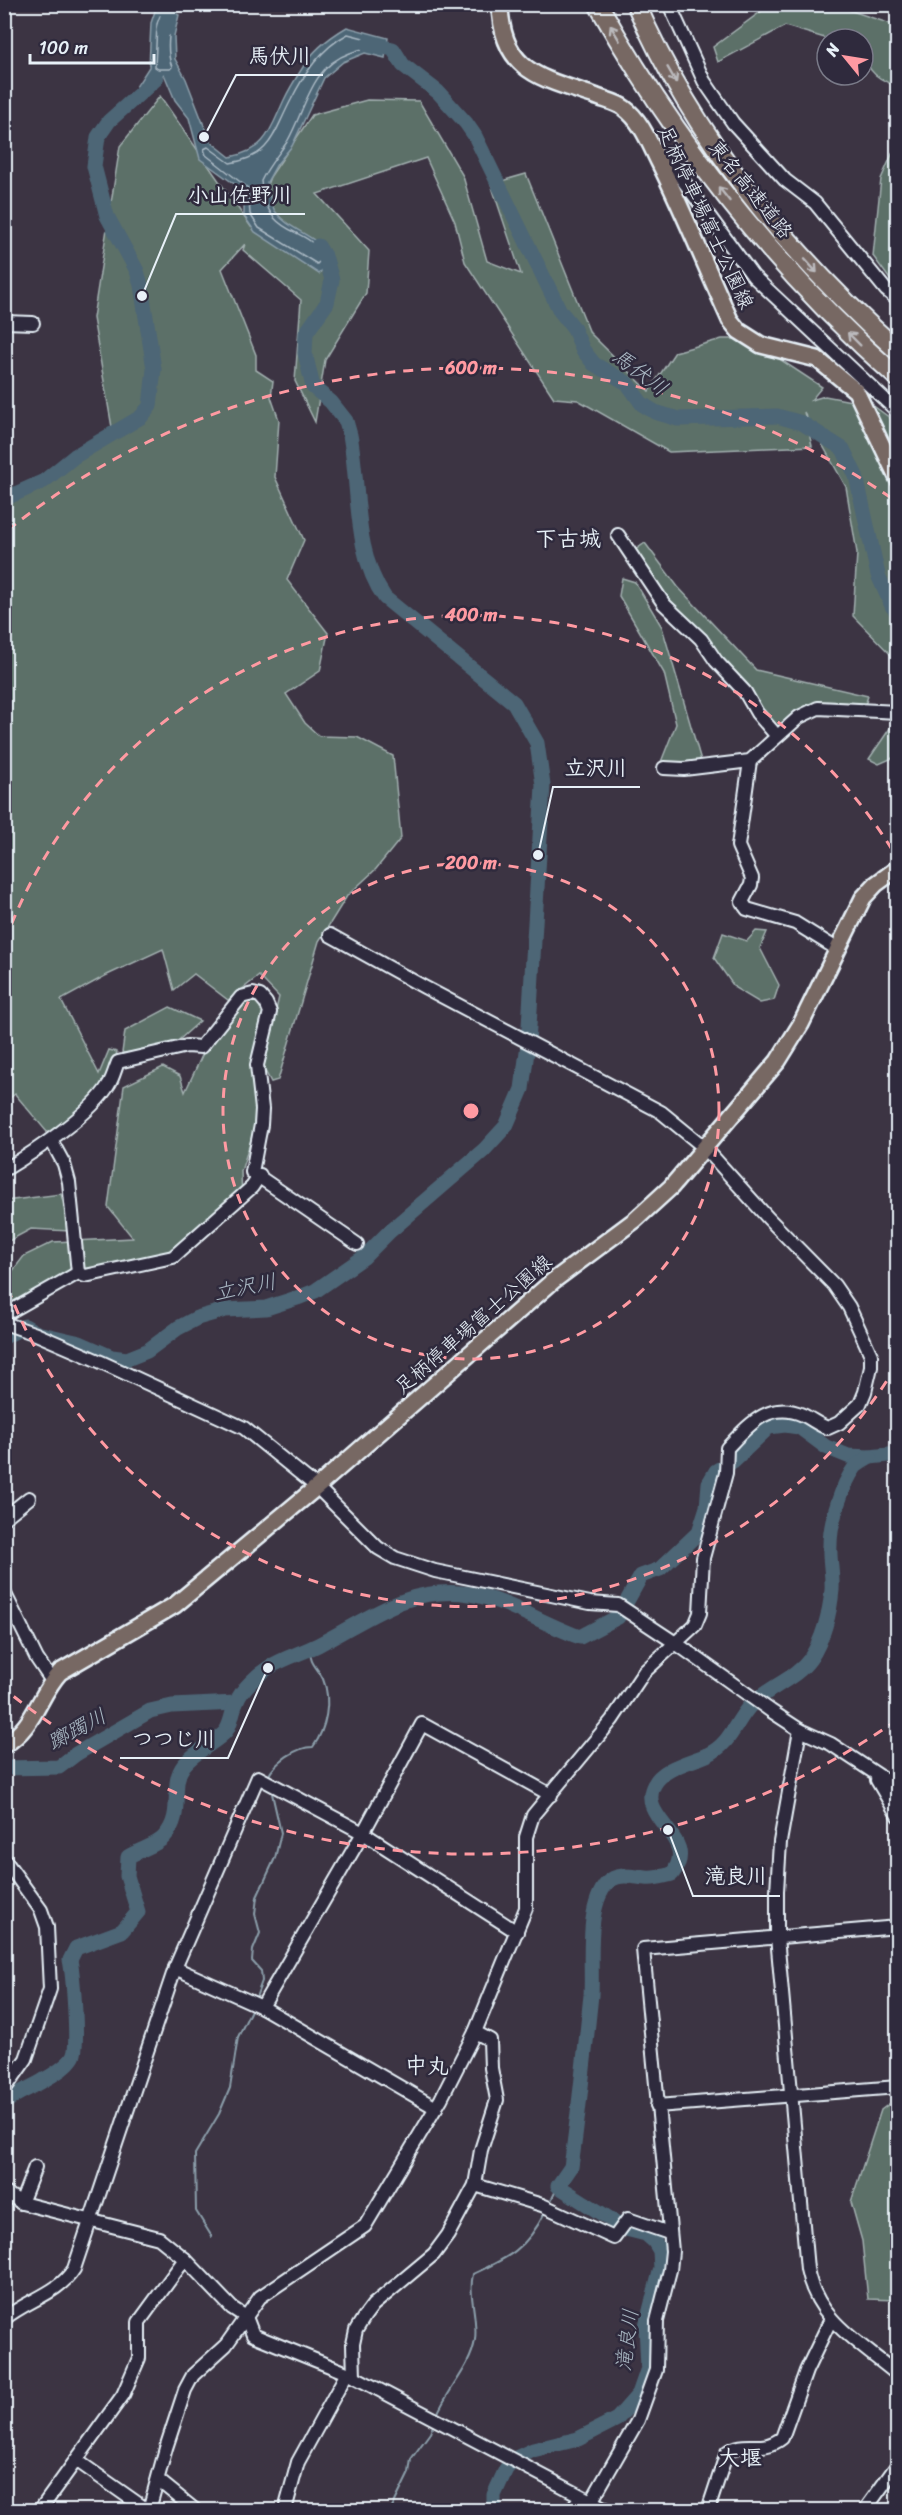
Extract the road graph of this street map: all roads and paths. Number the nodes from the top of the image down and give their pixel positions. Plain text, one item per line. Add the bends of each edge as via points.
1 (500, 4) edge
2 (598, 4) edge
3 (636, 4) edge
4 (669, 4) edge
5 (656, 155) junction
6 (897, 300) edge
7 (4, 322) edge
8 (33, 323) dead end
9 (897, 351) edge
10 (897, 378) edge
11 (897, 411) edge
12 (897, 479) edge
13 (618, 535) dead end
14 (897, 712) edge
15 (776, 735) junction
16 (750, 761) junction
17 (664, 768) dead end
18 (897, 868) edge
19 (330, 935) dead end
20 (837, 949) junction
21 (51, 1140) junction
22 (705, 1148) junction
23 (4, 1170) edge
24 (260, 1175) junction
25 (357, 1244) dead end
26 (78, 1273) junction
27 (7, 1321) edge
28 (317, 1486) junction
29 (29, 1498) dead end
30 (4, 1518) edge
31 (4, 1592) edge
32 (677, 1644) junction
33 (52, 1681) junction
34 (800, 1730) junction
35 (4, 1745) edge
36 (872, 1772) junction
37 (897, 1794) edge
38 (550, 1795) junction
39 (897, 1816) edge
40 (363, 1833) junction
41 (4, 1859) edge
42 (897, 1927) edge
43 (517, 1932) junction
44 (777, 1937) junction
45 (175, 1968) junction
46 (262, 2007) junction
47 (475, 2032) junction
48 (897, 2087) edge
49 (4, 2090) edge
50 (791, 2094) junction
51 (657, 2106) junction
52 (436, 2108) junction
53 (34, 2167) dead end
54 (475, 2185) junction
55 (6, 2196) edge
56 (21, 2203) junction
57 (89, 2221) junction
58 (669, 2233) junction
59 (185, 2259) junction
60 (246, 2317) junction
61 (4, 2319) edge
62 (831, 2319) junction
63 (350, 2375) junction
64 (897, 2375) edge
65 (76, 2460) junction
66 (897, 2464) edge
67 (158, 2480) junction
68 (586, 2499) junction
69 (39, 2511) edge
70 (148, 2511) edge
71 (195, 2511) edge
72 (285, 2511) edge
73 (571, 2511) edge
74 (608, 2511) edge
75 (708, 2511) edge
76 (865, 2511) edge

1 - 5 main road, 足柄停車場富士公園線 via 501,26 516,58 530,72 625,108
10 -> 2 highway, 東名高速道路 via 820,305 742,217 672,123
3 -> 9 highway, 東名高速道路 via 684,98 729,166 806,260
4 - 6 street via 704,81 733,123 785,180 814,203
5 - 11 street via 669,160 753,276
5 - 12 main road, 足柄停車場富士公園線 via 730,320 761,345 817,359 856,391
7 - 8 street
13 - 15 street via 664,604 701,639
14 - 15 street via 818,708
15 - 16 street
16 - 17 street
16 - 20 street via 738,846 752,878 742,902 747,909 795,923
18 - 20 main road, 足柄停車場富士公園線 via 863,898
19 - 22 street via 661,1112
20 - 22 main road, 足柄停車場富士公園線 via 801,1024 778,1061
21 - 23 street
21 - 24 street via 92,1105 109,1085 118,1062 187,1046 201,1047 241,998 253,994 260,996 270,1012 257,1065 262,1109 252,1172
21 - 26 street via 69,1182
22 - 28 main road, 足柄停車場富士公園線 via 635,1220 553,1281
22 - 32 street via 834,1285 849,1307 870,1355 871,1367 860,1404 839,1423 828,1428 793,1411 779,1410 755,1419 727,1448 726,1473 703,1558 700,1613 695,1625
24 - 25 street
24 - 26 street via 252,1187 173,1257 85,1276
26 - 27 street
27 - 28 street via 244,1428
28 - 32 street via 378,1548 395,1558 435,1571 590,1603 618,1605
28 - 33 main road, 足柄停車場富士公園線 via 175,1605 60,1671
29 - 30 street
31 - 33 street
32 - 34 street
32 - 38 street via 644,1672 612,1720
33 - 35 main road, 足柄停車場富士公園線 via 30,1723
34 - 36 street via 831,1744
34 - 44 street via 780,1842
36 - 37 street
36 - 39 street
38 - 40 street via 422,1724
38 - 43 street via 533,1815 526,1837 526,1908
40 - 43 street
40 - 45 street via 258,1777
40 - 46 street
41 - 49 street via 42,1910 49,1941 50,1989 26,2059
42 - 44 street
43 - 47 street
44 - 50 street
44 - 51 street via 643,1949
45 - 46 street
45 - 57 street
46 - 52 street
47 - 52 street
47 - 54 street via 490,2040 497,2100
48 - 50 street
50 - 51 street
50 - 62 street via 807,2269 814,2296
51 - 58 street
52 - 60 street via 365,2226 260,2297
53 - 56 street
54 - 58 street via 549,2208 614,2238 628,2219
54 - 63 street via 434,2254 364,2316 356,2330
55 - 56 street
56 - 57 street
57 - 59 street via 159,2238
57 - 61 street via 69,2278
58 - 68 street via 671,2260 657,2321 656,2370 638,2420
59 - 60 street via 232,2308
59 - 65 street via 139,2322 139,2358 123,2395
60 - 63 street via 253,2335
60 - 67 street via 226,2345 201,2366 185,2390
62 - 64 street
62 - 75 street via 814,2352 783,2438 767,2447 740,2446 727,2452
63 - 68 street
63 - 72 street via 302,2453
65 - 69 street
65 - 70 street
66 - 76 street
67 - 70 street
67 - 71 street
68 - 73 street
68 - 74 street

